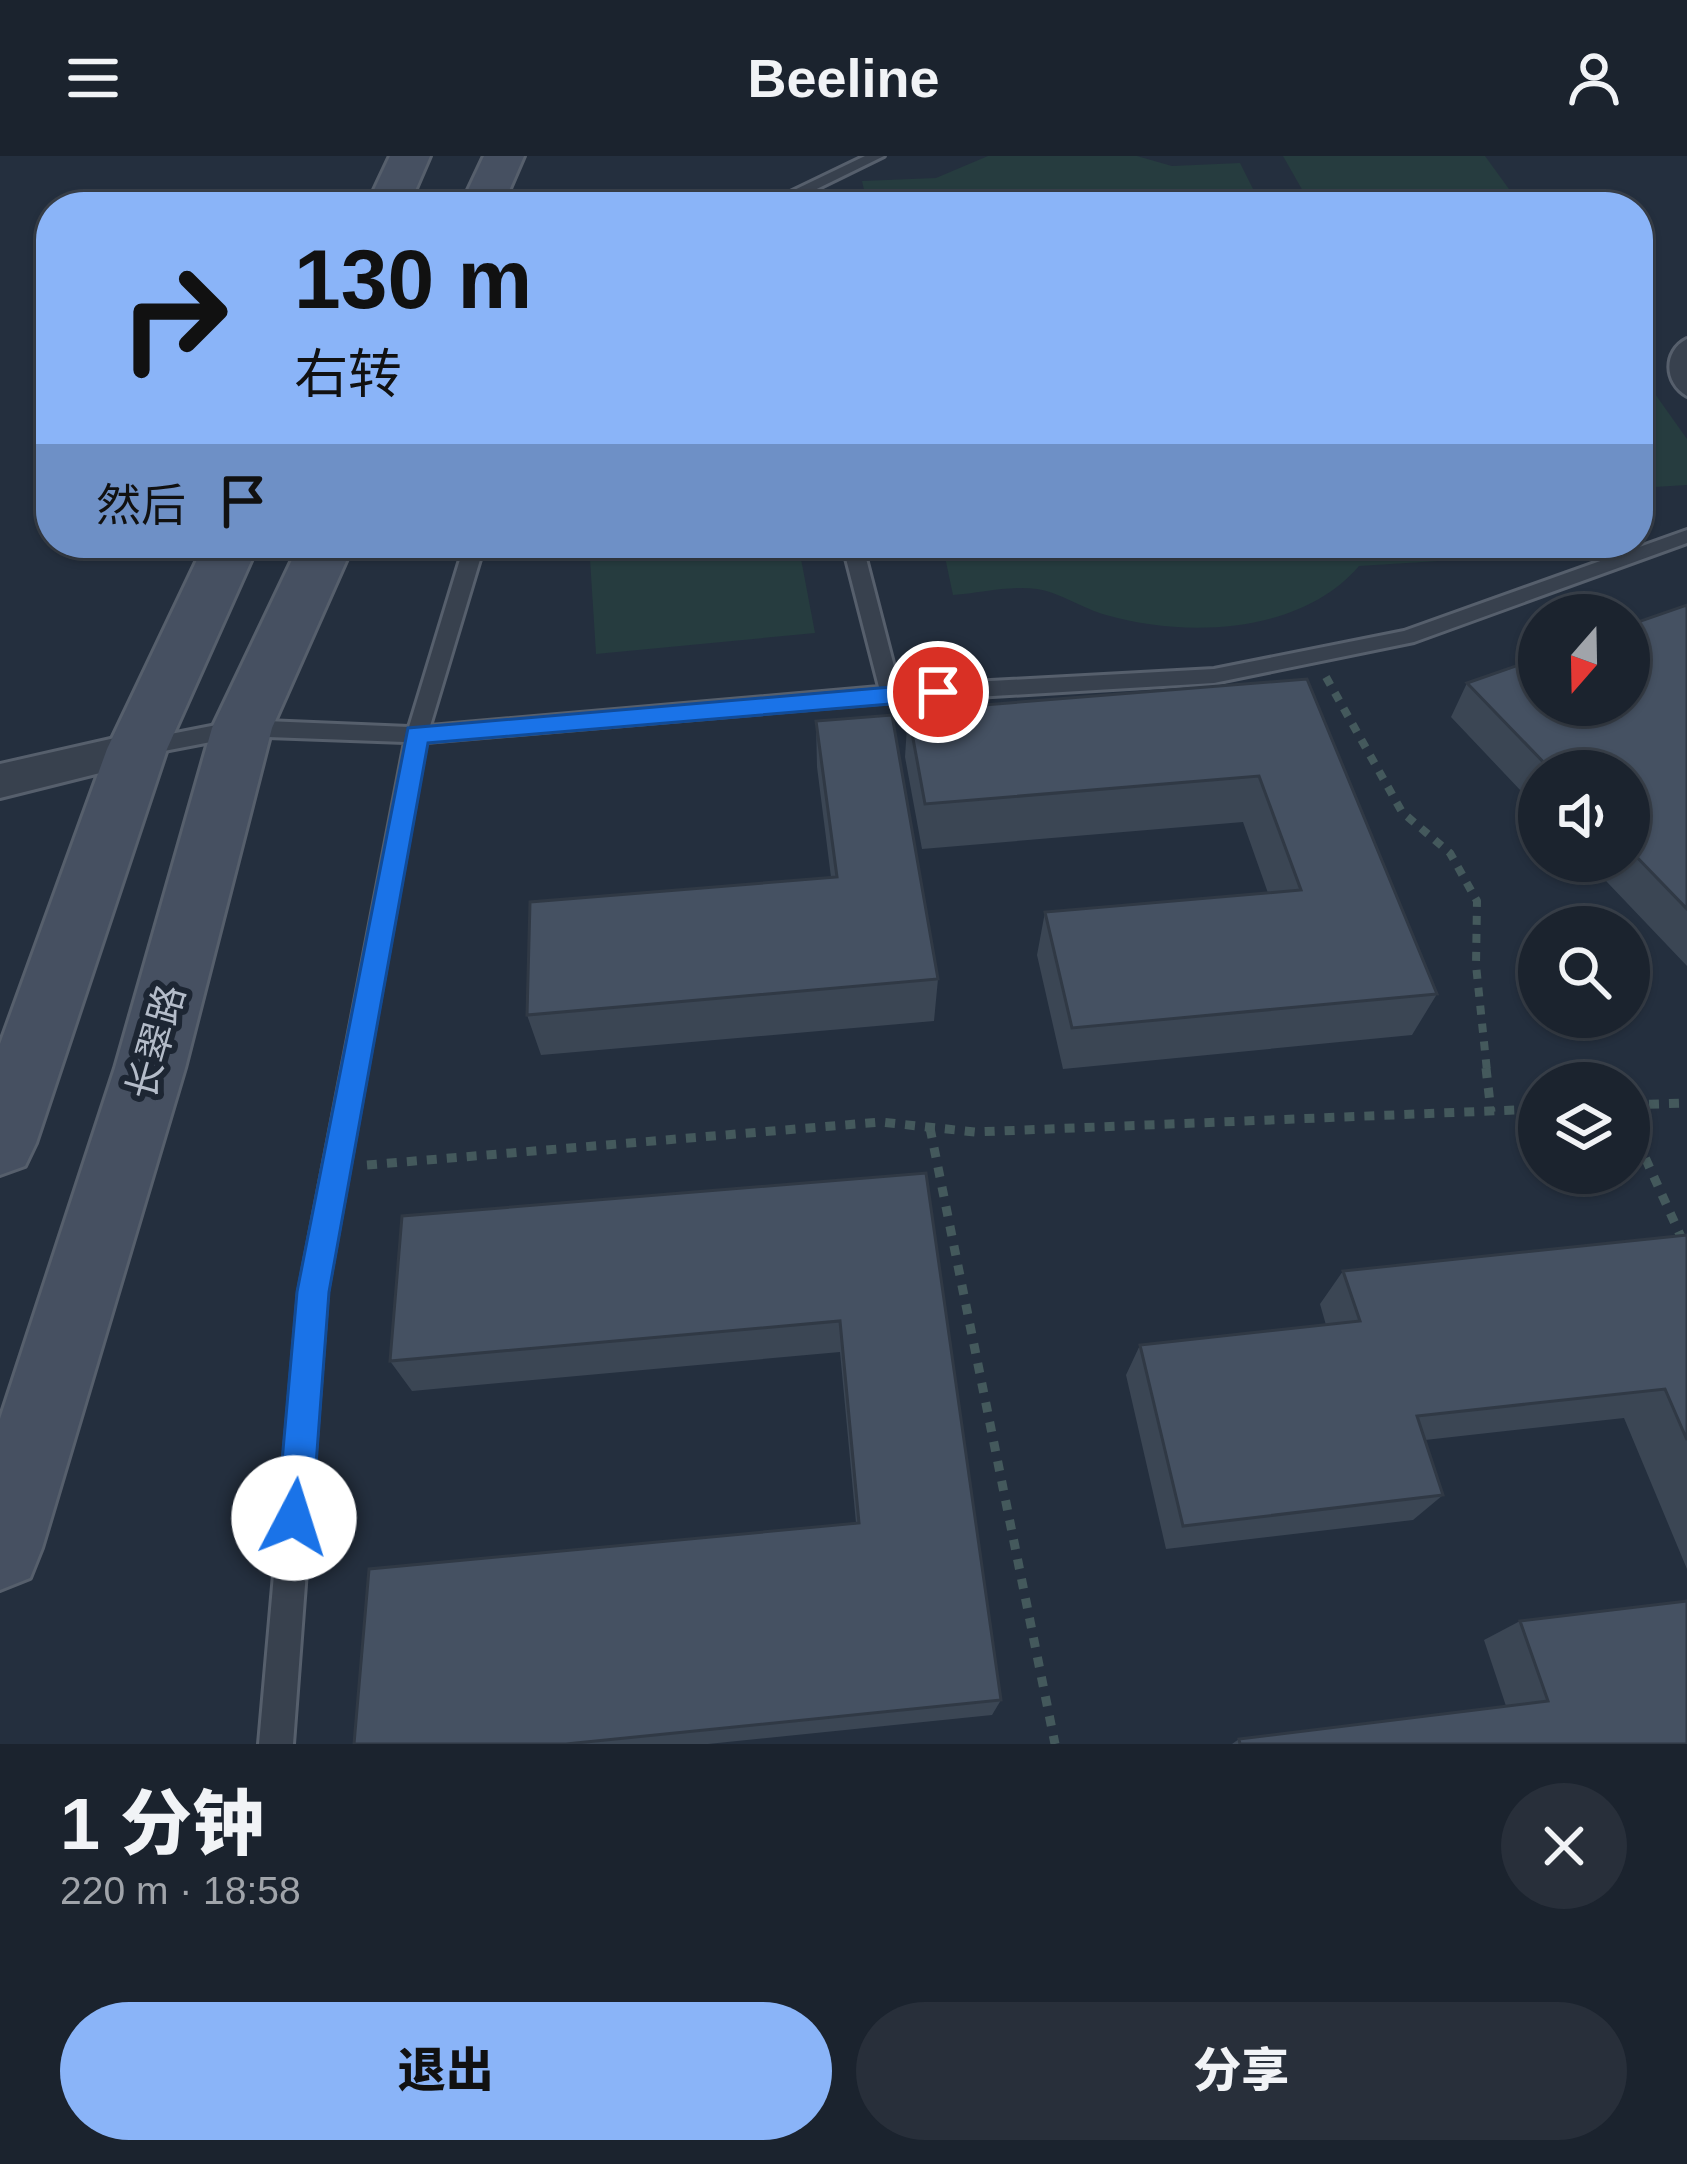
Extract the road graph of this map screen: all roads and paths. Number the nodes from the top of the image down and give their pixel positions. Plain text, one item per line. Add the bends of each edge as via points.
1 (410, 156) edge
2 (504, 156) edge
3 (877, 156) edge
4 (394, 192) edge
5 (488, 192) edge
6 (809, 192) edge
7 (1687, 344) edge
8 (1687, 391) edge
9 (1687, 536) edge
10 (1653, 548) edge
11 (225, 558) edge
12 (320, 558) edge
13 (470, 558) edge
14 (856, 558) edge
15 (1627, 558) edge
16 (1316, 658) junction
17 (891, 694) junction
18 (242, 728) junction
19 (417, 735) junction
20 (137, 748) junction
21 (0, 781) edge
22 (1687, 1102) edge
23 (1650, 1104) edge
24 (1518, 1110) edge
25 (1491, 1112) junction
26 (930, 1127) junction
27 (0, 1143) edge
28 (334, 1168) junction
29 (1650, 1168) edge
30 (1687, 1250) edge
31 (0, 1549) edge
32 (276, 1744) edge
33 (1055, 1744) edge

1 - 4 main road
2 - 5 main road
3 - 6 lane
7 - 8 lane via 1676,371
9 - 10 lane
11 - 20 main road
12 - 18 main road, 长翠路
13 - 19 lane
14 - 17 lane
15 - 16 lane via 1429,630
16 - 17 lane via 1214,676
16 - 25 path via 1402,812 1450,853 1477,901
17 - 19 lane
18 - 19 lane
18 - 20 lane
18 - 31 main road, 长翠路 via 150,1068
19 - 28 lane
20 - 21 street
20 - 27 main road
22 - 23 path
24 - 25 path
25 - 26 path via 974,1132
26 - 28 path via 880,1122
26 - 33 path
28 - 32 lane via 313,1292
29 - 30 path

